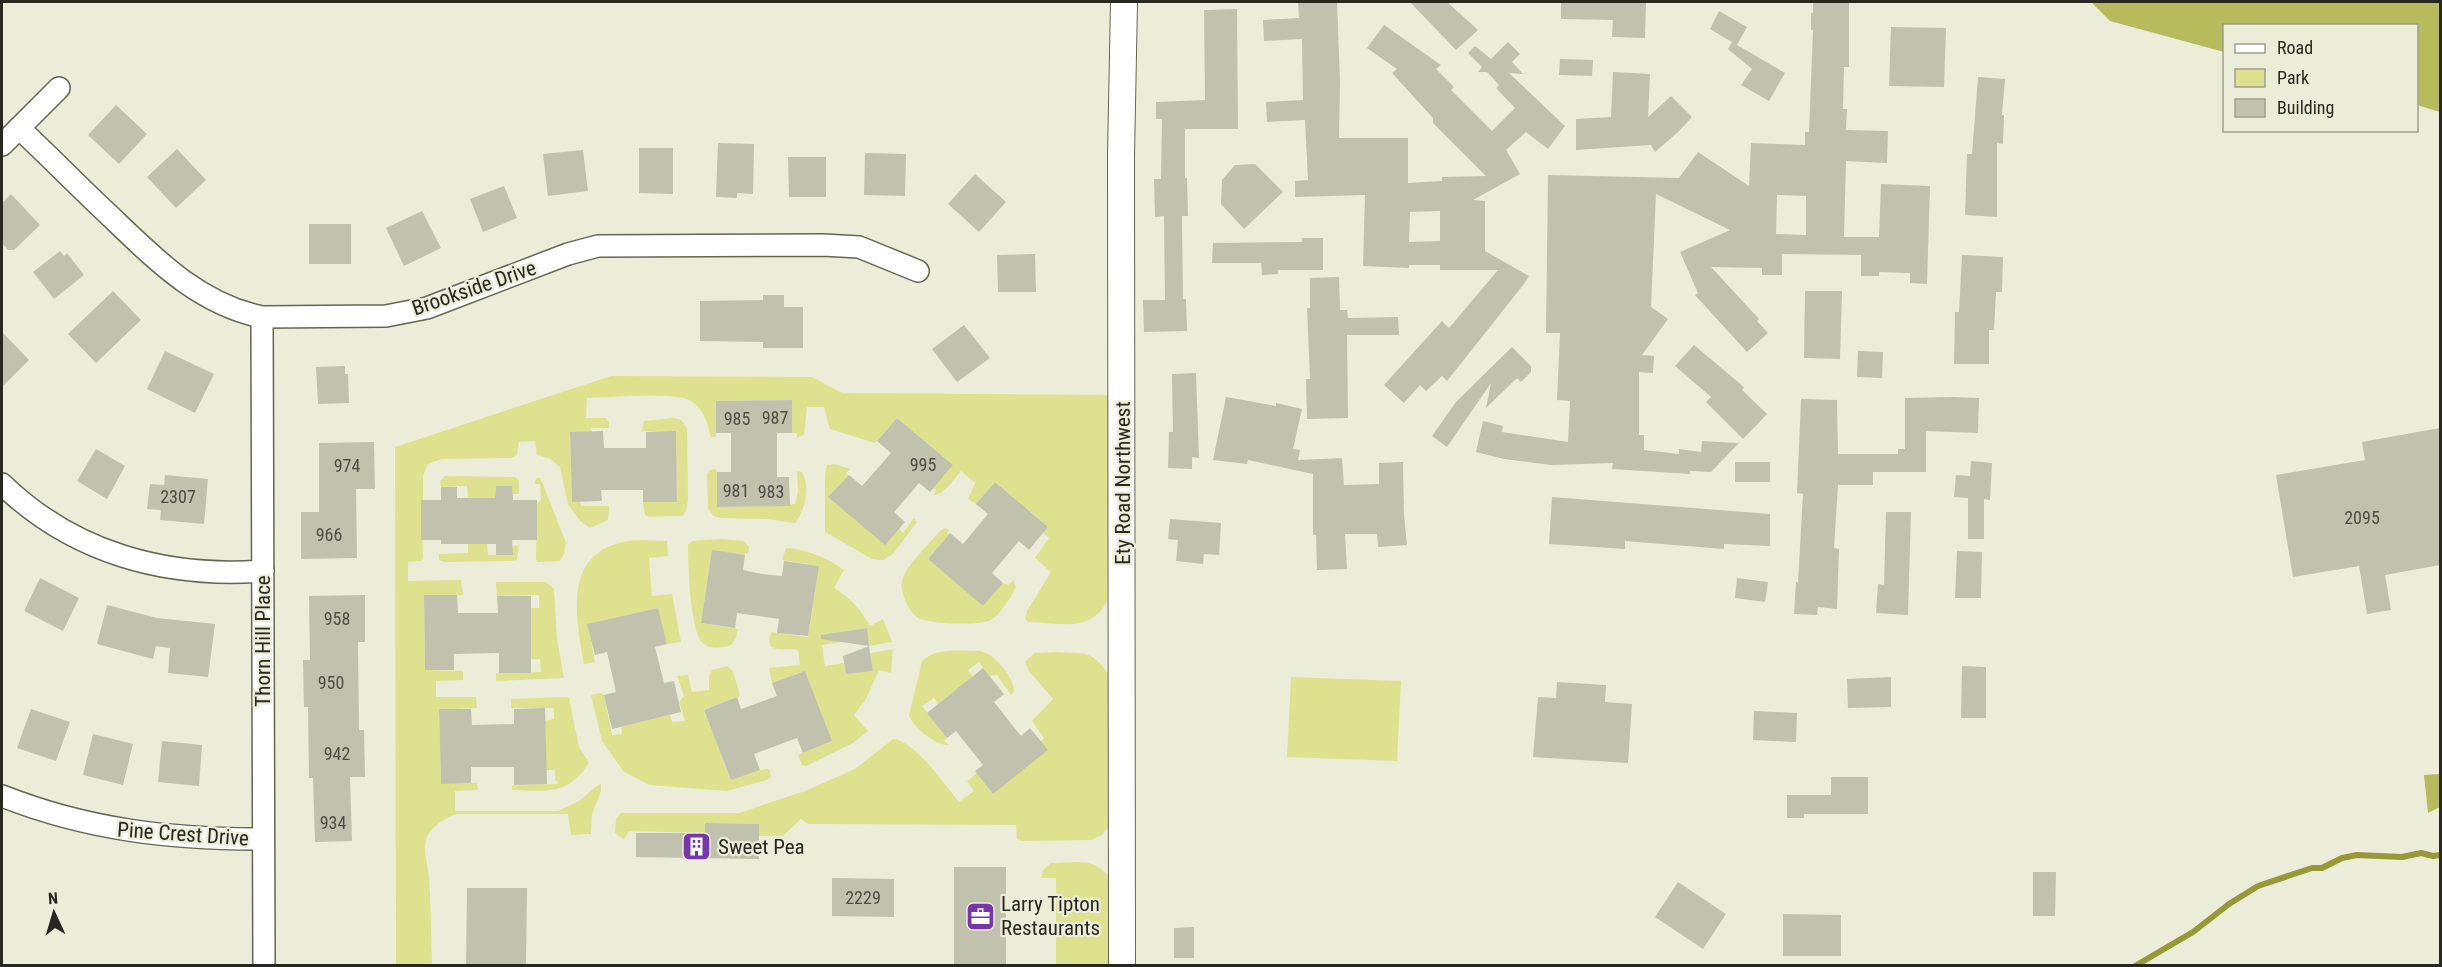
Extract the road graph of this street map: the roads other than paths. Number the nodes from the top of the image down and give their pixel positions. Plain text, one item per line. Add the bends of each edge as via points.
1 (1124, 2) edge
2 (59, 88) dead end
3 (20, 128) junction
4 (2, 146) edge
5 (918, 272) dead end
6 (262, 317) junction
7 (2, 484) edge
8 (263, 571) junction
9 (2, 796) edge
10 (262, 839) junction
11 (264, 966) edge
12 (1122, 966) edge

1 - 12 street, Ety Road Northwest
2 - 3 street
3 - 4 street
3 - 6 street, Brookside Drive via 181,281 216,302
5 - 6 street, Brookside Drive via 859,247 598,246 567,254 427,308 386,316
6 - 8 street, Thorn Hill Place
7 - 8 street via 43,520 76,539 118,555 193,571
8 - 10 street, Thorn Hill Place
9 - 10 street, Pine Crest Drive via 110,828 192,838
10 - 11 street, Thorn Hill Place

